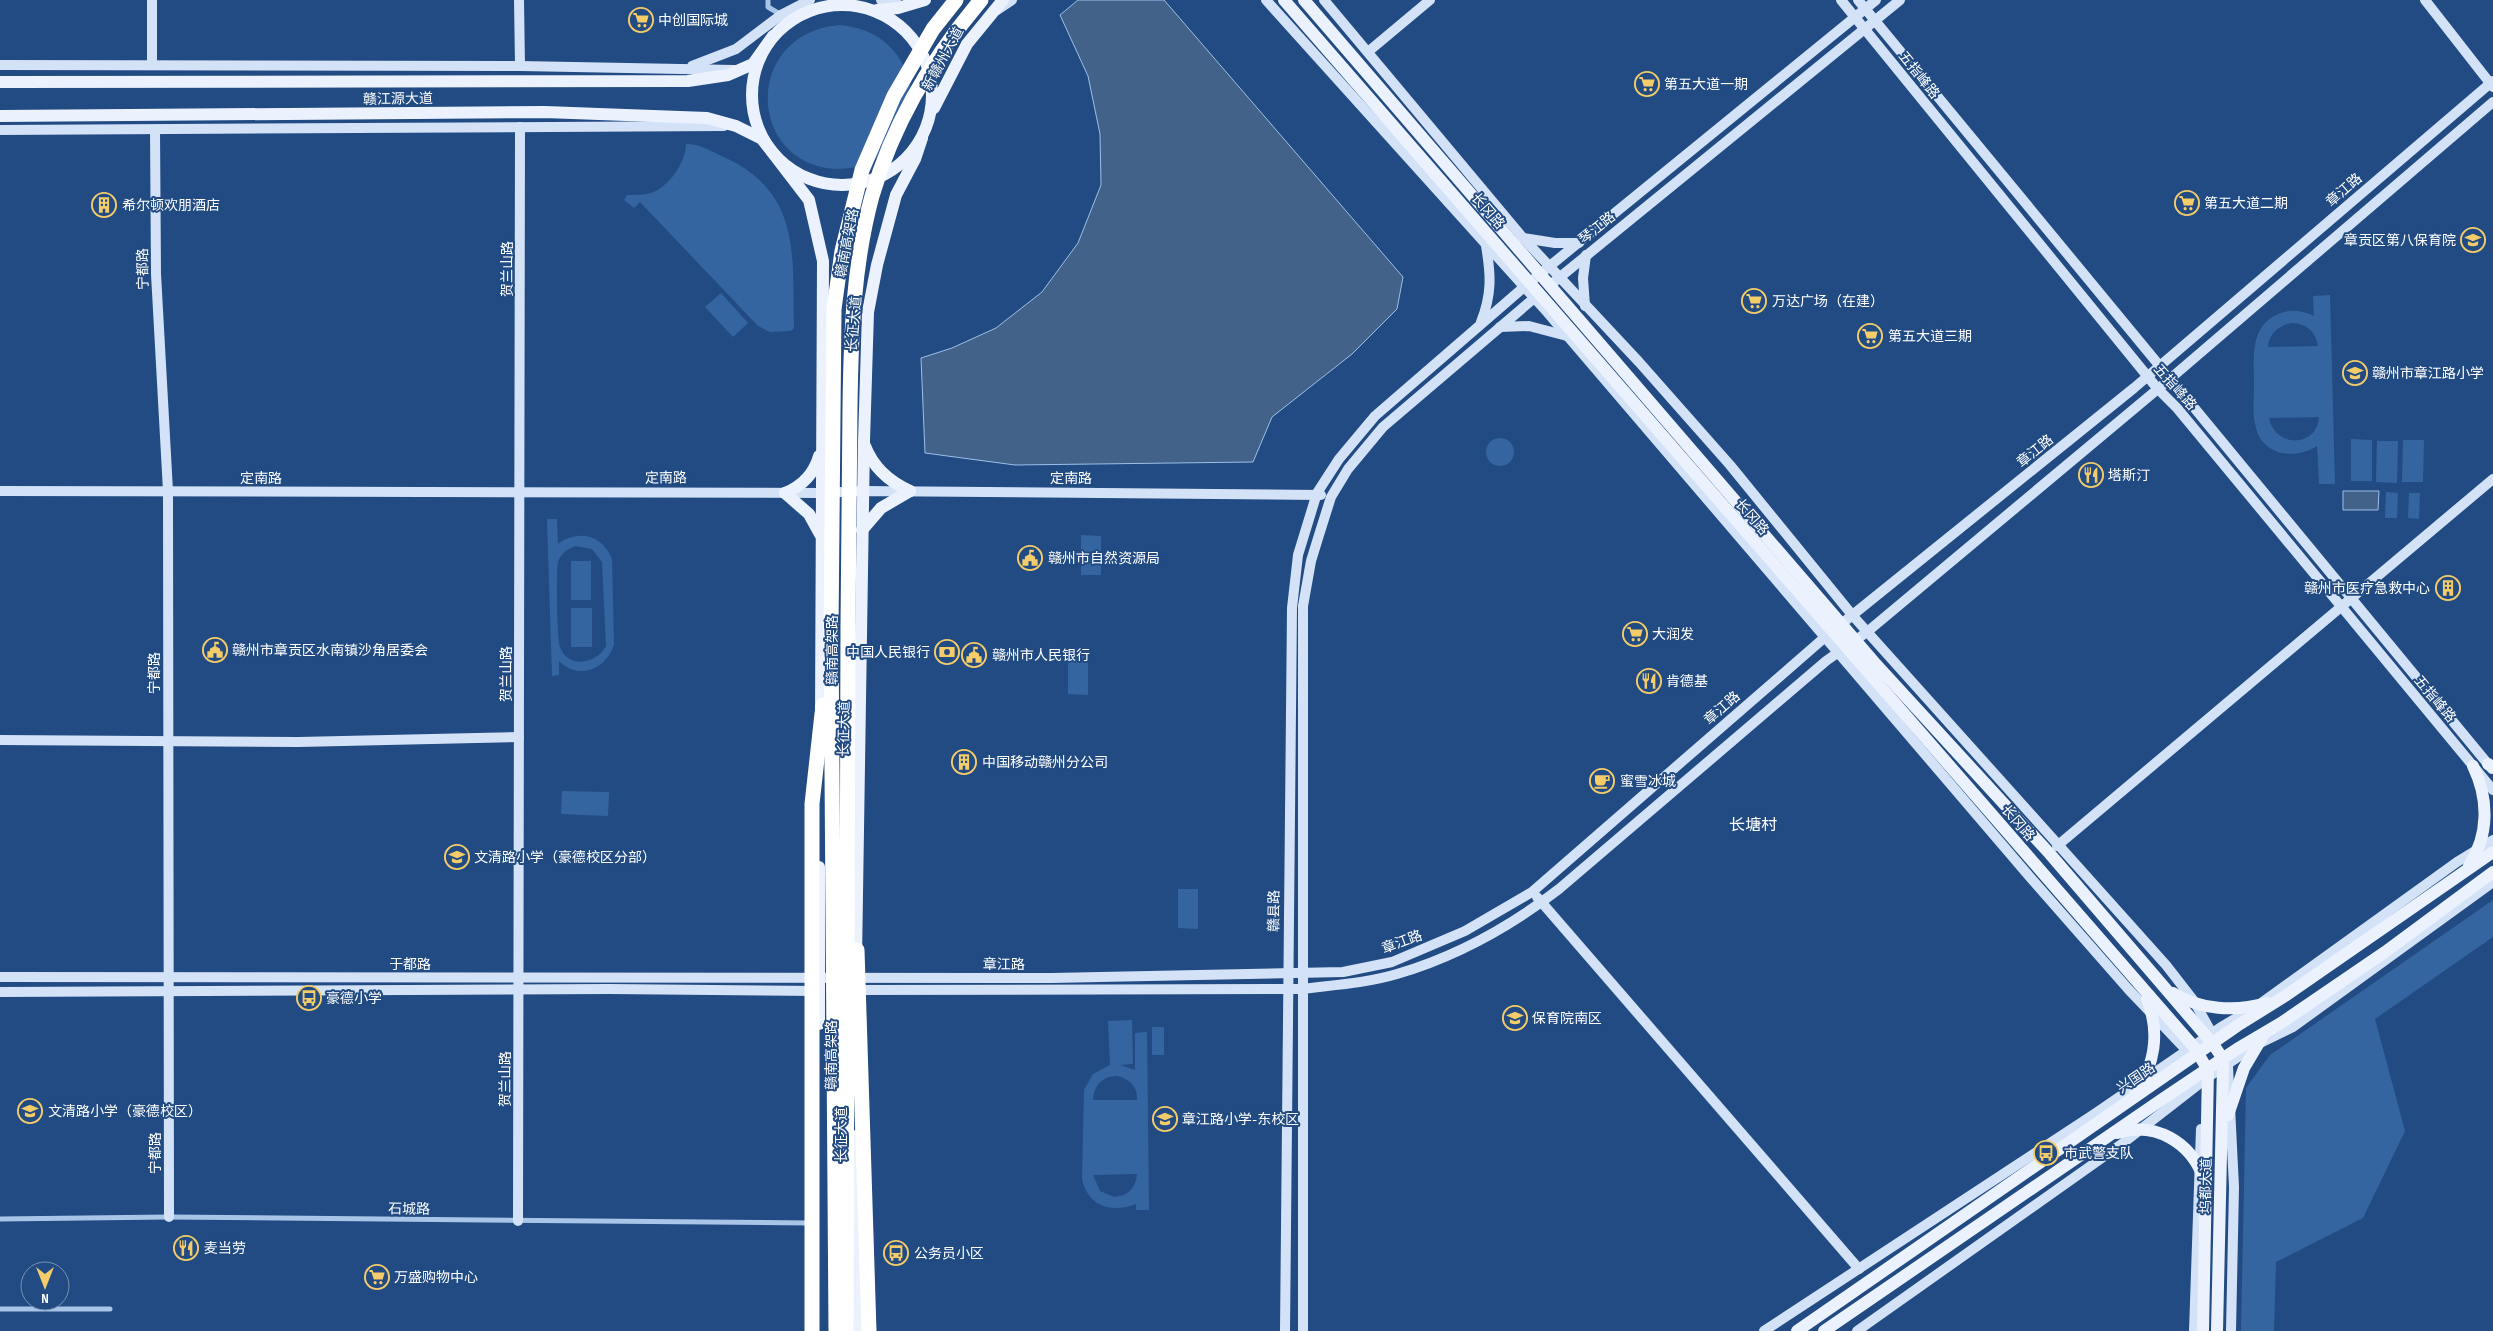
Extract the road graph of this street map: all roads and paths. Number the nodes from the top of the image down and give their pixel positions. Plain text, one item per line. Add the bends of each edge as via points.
1 (152, 0) edge
2 (519, 0) edge
3 (768, 0) edge
4 (810, 0) edge
5 (881, 0) edge
6 (896, 0) edge
7 (925, 0) edge
8 (956, 0) edge
9 (981, 0) edge
10 (1003, 0) edge
11 (1012, 0) edge
12 (1266, 0) edge
13 (1284, 0) edge
14 (1304, 0) edge
15 (1324, 0) edge
16 (1430, 0) edge
17 (1840, 0) edge
18 (1858, 0) edge
19 (1876, 0) edge
20 (1900, 0) edge
21 (2425, 0) edge
22 (858, 6) junction
23 (1866, 9) junction
24 (988, 16) junction
25 (786, 18) junction
26 (1855, 18) junction
27 (1876, 22) junction
28 (1864, 30) junction
29 (773, 36) junction
30 (1369, 51) junction
31 (152, 63) junction
32 (0, 64) edge
33 (520, 66) junction
34 (679, 69) junction
35 (741, 70) junction
36 (0, 82) edge
37 (2492, 84) edge
38 (2493, 102) edge
39 (931, 112) junction
40 (0, 116) edge
41 (736, 126) junction
42 (520, 127) junction
43 (0, 130) edge
44 (155, 130) junction
45 (922, 138) junction
46 (769, 148) junction
47 (780, 161) junction
48 (1523, 238) junction
49 (1579, 243) junction
50 (1486, 245) junction
51 (1586, 255) junction
52 (1536, 278) junction
53 (1554, 281) junction
54 (1537, 296) junction
55 (1585, 306) junction
56 (1480, 324) junction
57 (1500, 327) junction
58 (1567, 336) junction
59 (2160, 366) junction
60 (2147, 377) junction
61 (2170, 378) junction
62 (2157, 388) junction
63 (864, 441) junction
64 (822, 444) junction
65 (2493, 479) edge
66 (0, 491) edge
67 (168, 491) junction
68 (863, 491) junction
69 (910, 491) junction
70 (520, 492) junction
71 (785, 493) junction
72 (821, 493) junction
73 (1317, 494) junction
74 (1331, 497) junction
75 (862, 530) junction
76 (821, 535) junction
77 (2353, 598) junction
78 (2342, 608) junction
79 (1848, 620) junction
80 (830, 631) junction
81 (1867, 632) junction
82 (1828, 635) junction
83 (1846, 647) junction
84 (520, 737) junction
85 (0, 740) edge
86 (168, 741) junction
87 (2473, 766) junction
88 (2491, 767) edge
89 (848, 778) junction
90 (2493, 790) edge
91 (2493, 840) edge
92 (2057, 846) junction
93 (2478, 848) junction
94 (2493, 852) edge
95 (2468, 869) junction
96 (2493, 872) edge
97 (2493, 878) edge
98 (2493, 882) edge
99 (2475, 883) junction
100 (1532, 892) junction
101 (1542, 902) junction
102 (1287, 972) junction
103 (1304, 973) junction
104 (0, 977) edge
105 (519, 977) junction
106 (856, 977) junction
107 (167, 978) junction
108 (820, 984) junction
109 (1287, 988) junction
110 (1302, 988) junction
111 (2165, 988) junction
112 (519, 990) junction
113 (856, 990) junction
114 (2143, 990) junction
115 (168, 991) junction
116 (0, 992) edge
117 (2285, 996) junction
118 (2194, 1001) junction
119 (2257, 1006) junction
120 (2152, 1014) junction
121 (2281, 1023) junction
122 (2212, 1039) junction
123 (2256, 1045) junction
124 (2194, 1052) junction
125 (2225, 1061) junction
126 (2205, 1075) junction
127 (2144, 1078) junction
128 (2128, 1102) junction
129 (2230, 1106) junction
130 (2139, 1130) junction
131 (2110, 1136) junction
132 (2199, 1166) junction
133 (2222, 1170) junction
134 (2206, 1189) junction
135 (169, 1217) junction
136 (0, 1219) edge
137 (518, 1221) junction
138 (818, 1223) junction
139 (1859, 1268) junction
140 (0, 1309) edge
141 (110, 1309) dead end
142 (812, 1331) edge
143 (819, 1331) edge
144 (836, 1331) edge
145 (846, 1331) edge
146 (856, 1331) edge
147 (869, 1331) edge
148 (1285, 1331) edge
149 (1303, 1331) edge
150 (1764, 1331) edge
151 (1797, 1331) edge
152 (1824, 1331) edge
153 (1856, 1331) edge
154 (2194, 1331) edge
155 (2203, 1331) edge
156 (2217, 1331) edge
157 (2231, 1331) edge

1 - 31 street
2 - 33 street
3 - 25 street via 768,7
4 - 25 street
5 - 6 street
7 - 22 main road via 882,11
8 - 80 highway, 赣南高架路, bridge via 933,29 878,130 862,170 842,251 834,309
9 - 89 highway, 赣南高架路, bridge via 934,62 885,158 872,196 855,279 848,498
10 - 24 main road, 新赣州大道
11 - 24 street
12 - 50 street
13 - 52 main road, 长冈路
14 - 52 main road, 长冈路
15 - 30 street
16 - 30 street
17 - 26 street, 五指峰路
18 - 23 street, 五指峰路
19 - 23 street, 琴江路
20 - 27 street, 琴江路
21 - 37 street
22 - 25 main road via 823,6
22 - 39 main road via 891,19 917,44 931,77
23 - 26 street, 琴江路
23 - 27 street, 五指峰路
24 - 39 main road, 新赣州大道 via 958,59
25 - 29 main road
25 - 34 street via 736,49
26 - 28 street, 五指峰路
26 - 49 street, 琴江路
27 - 28 street, 琴江路
27 - 59 street, 五指峰路
28 - 51 street, 琴江路
28 - 60 street, 五指峰路
29 - 35 main road, 赣江源大道 via 753,64
29 - 46 main road via 763,50 752,83 754,117
30 - 48 street
31 - 32 street
31 - 33 street
33 - 34 street
34 - 35 street
35 - 36 main road, 赣江源大道 via 715,78 688,81
37 - 59 street, 章江路
38 - 61 street, 章江路
39 - 45 main road, 长征大道
40 - 41 main road, 赣江源大道 via 545,112 692,116
41 - 42 street
41 - 46 main road, 赣江源大道 via 762,139
42 - 44 street
42 - 70 street, 贺兰山路
43 - 44 street
44 - 67 street, 宁都路 via 156,274
45 - 47 main road via 902,163 873,180 857,184 832,184 808,179
45 - 63 main road, 长征大道 via 915,160 896,195 868,312
46 - 47 main road, 赣江源大道
47 - 64 main road, 长征大道 via 809,200 821,248 824,319
48 - 49 street
48 - 52 street
49 - 52 street, 琴江路
50 - 52 street
50 - 56 street via 1492,277 1488,306
51 - 53 street, 琴江路
51 - 55 street via 1583,278
52 - 53 main road, 长冈路
52 - 54 main road, 长冈路
52 - 56 street, 琴江路
53 - 54 street, 琴江路
53 - 55 street
53 - 79 main road, 长冈路
54 - 57 street, 琴江路
54 - 58 street
54 - 82 main road, 长冈路
55 - 79 street via 1730,465
56 - 73 street, 琴江路 via 1375,416 1339,459
57 - 58 street via 1529,326
57 - 74 street, 琴江路 via 1383,427 1348,469
58 - 82 street
59 - 60 street, 章江路
59 - 61 street, 五指峰路
60 - 62 street, 五指峰路
60 - 79 street, 章江路
61 - 62 street, 章江路
61 - 77 street, 五指峰路
62 - 78 street, 五指峰路
62 - 81 street, 章江路
63 - 68 main road, 长征大道
63 - 69 main road via 872,460 885,476
64 - 71 main road via 812,472 803,483
64 - 72 main road, 长征大道
65 - 77 street
66 - 67 street, 定南路
67 - 70 street, 定南路
67 - 86 street, 宁都路
68 - 69 street, 定南路
68 - 72 street, 定南路
68 - 75 main road, 长征大道
69 - 73 street, 定南路
69 - 75 main road via 882,508
70 - 71 street, 定南路
70 - 84 street, 贺兰山路
71 - 72 street, 定南路
71 - 76 main road via 809,514
72 - 76 main road, 长征大道
73 - 74 street, 定南路
73 - 102 street, 赣县路 via 1298,556 1292,608
74 - 103 street, 赣县路 via 1311,561 1304,606
75 - 106 main road, 长征大道
76 - 108 main road, 长征大道
77 - 78 street
77 - 88 street, 五指峰路
78 - 87 street, 五指峰路
78 - 92 street
79 - 81 street
79 - 82 street, 章江路
79 - 83 main road, 长冈路
80 - 142 highway, bridge via 812,804
80 - 144 highway, 赣南高架路, bridge
81 - 83 street, 章江路
81 - 92 street
82 - 83 main road, 长冈路
82 - 100 street, 章江路
83 - 101 street, 章江路
83 - 111 main road, 长冈路 via 2050,854
83 - 114 main road, 长冈路
83 - 120 street via 2029,876
84 - 86 street via 402,741
84 - 105 street, 贺兰山路
85 - 86 street
86 - 107 street, 宁都路
87 - 90 street, 五指峰路
87 - 93 main road via 2485,807 2484,829
89 - 145 highway, 赣南高架路, bridge
89 - 147 highway, bridge via 861,1026
91 - 93 street
92 - 118 street via 2166,965
93 - 95 main road
93 - 119 street
94 - 95 main road, 兴国路
95 - 117 main road, 兴国路
96 - 99 main road
97 - 99 main road
98 - 123 street via 2293,1027
99 - 121 main road via 2385,952
100 - 101 street
100 - 103 street, 章江路 via 1466,932 1392,962 1343,972
101 - 110 street, 章江路 via 1470,945 1432,962 1395,974 1345,984
101 - 139 street
102 - 103 street, 章江路
102 - 106 street, 章江路 via 1051,978
102 - 109 street, 赣县路
103 - 110 street, 赣县路
104 - 107 street, 于都路
105 - 107 street, 于都路
105 - 108 street, 于都路
105 - 112 street, 贺兰山路
106 - 108 street, 章江路
106 - 113 main road, 长征大道
107 - 115 street, 宁都路
108 - 112 street, 于都路
108 - 113 street, 章江路
108 - 138 main road, 长征大道
109 - 110 street, 章江路
109 - 113 street, 章江路
109 - 148 street, 赣县路
110 - 149 street, 赣县路
111 - 118 main road
111 - 122 main road, 长冈路
112 - 115 street, 于都路
112 - 137 street, 贺兰山路
113 - 146 main road, 长征大道
114 - 120 main road
114 - 124 main road, 长冈路
115 - 116 street, 于都路
115 - 135 street, 宁都路
117 - 119 main road
117 - 122 main road, 兴国路
118 - 119 main road via 2222,1008
118 - 122 street
119 - 122 street
120 - 124 street
120 - 127 main road via 2154,1047
121 - 123 main road via 2260,1038
121 - 125 main road
122 - 124 main road, 兴国路
122 - 125 main road
123 - 125 street
123 - 129 main road
124 - 126 main road
124 - 127 street
124 - 128 main road, 兴国路
125 - 126 main road
125 - 129 street
125 - 133 main road, 坞都大道
126 - 130 street
126 - 131 main road
126 - 132 street
126 - 134 main road, 坞都大道
127 - 128 main road
127 - 139 street
128 - 151 main road, 兴国路
129 - 133 main road
129 - 157 street via 2234,1187
130 - 131 main road
130 - 132 main road via 2156,1132 2174,1140 2190,1152
130 - 153 street
131 - 152 main road
132 - 134 main road
132 - 154 street
133 - 156 main road, 坞都大道
134 - 155 main road, 坞都大道
135 - 136 street, 石城路
135 - 137 street, 石城路
137 - 138 street, 石城路
138 - 143 main road, 长征大道
139 - 150 street
140 - 141 street

